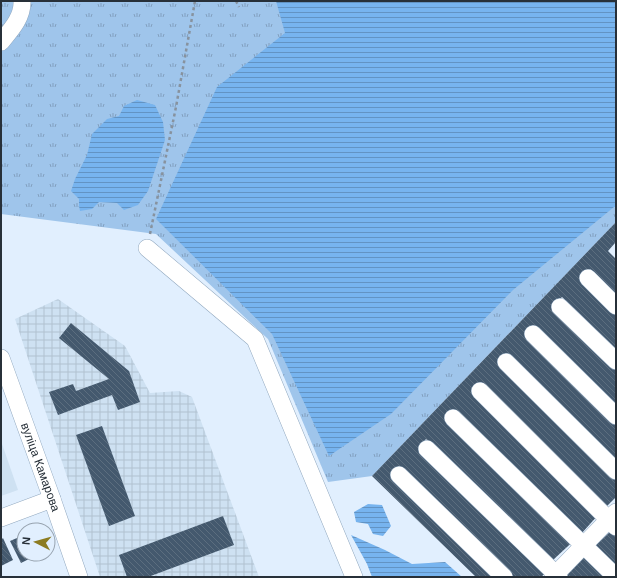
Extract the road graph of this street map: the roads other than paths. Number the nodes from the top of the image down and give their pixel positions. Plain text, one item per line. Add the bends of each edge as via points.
1 (22, 1) edge
2 (1, 42) edge
3 (147, 248) road end
4 (588, 278) dead end
5 (616, 306) edge
6 (560, 307) dead end
7 (533, 334) dead end
8 (1, 358) edge
9 (616, 361) edge
10 (506, 362) dead end
11 (480, 391) dead end
12 (616, 416) edge
13 (453, 418) dead end
14 (427, 449) dead end
15 (616, 471) edge
16 (399, 475) dead end
17 (52, 499) junction
18 (1, 518) edge
19 (614, 519) edge
20 (583, 546) junction
21 (556, 576) edge
22 (78, 577) edge
23 (354, 577) edge
24 (504, 577) edge
25 (616, 577) edge

1 - 2 street via 22,10
3 - 23 street via 255,338
4 - 5 street
6 - 9 street
7 - 12 street
8 - 17 street, вуліца Камарова
10 - 15 street
11 - 19 street
13 - 20 street
14 - 21 street
16 - 24 street
17 - 18 street
17 - 22 street, вуліца Камарова
19 - 20 street
20 - 21 street
20 - 25 street

